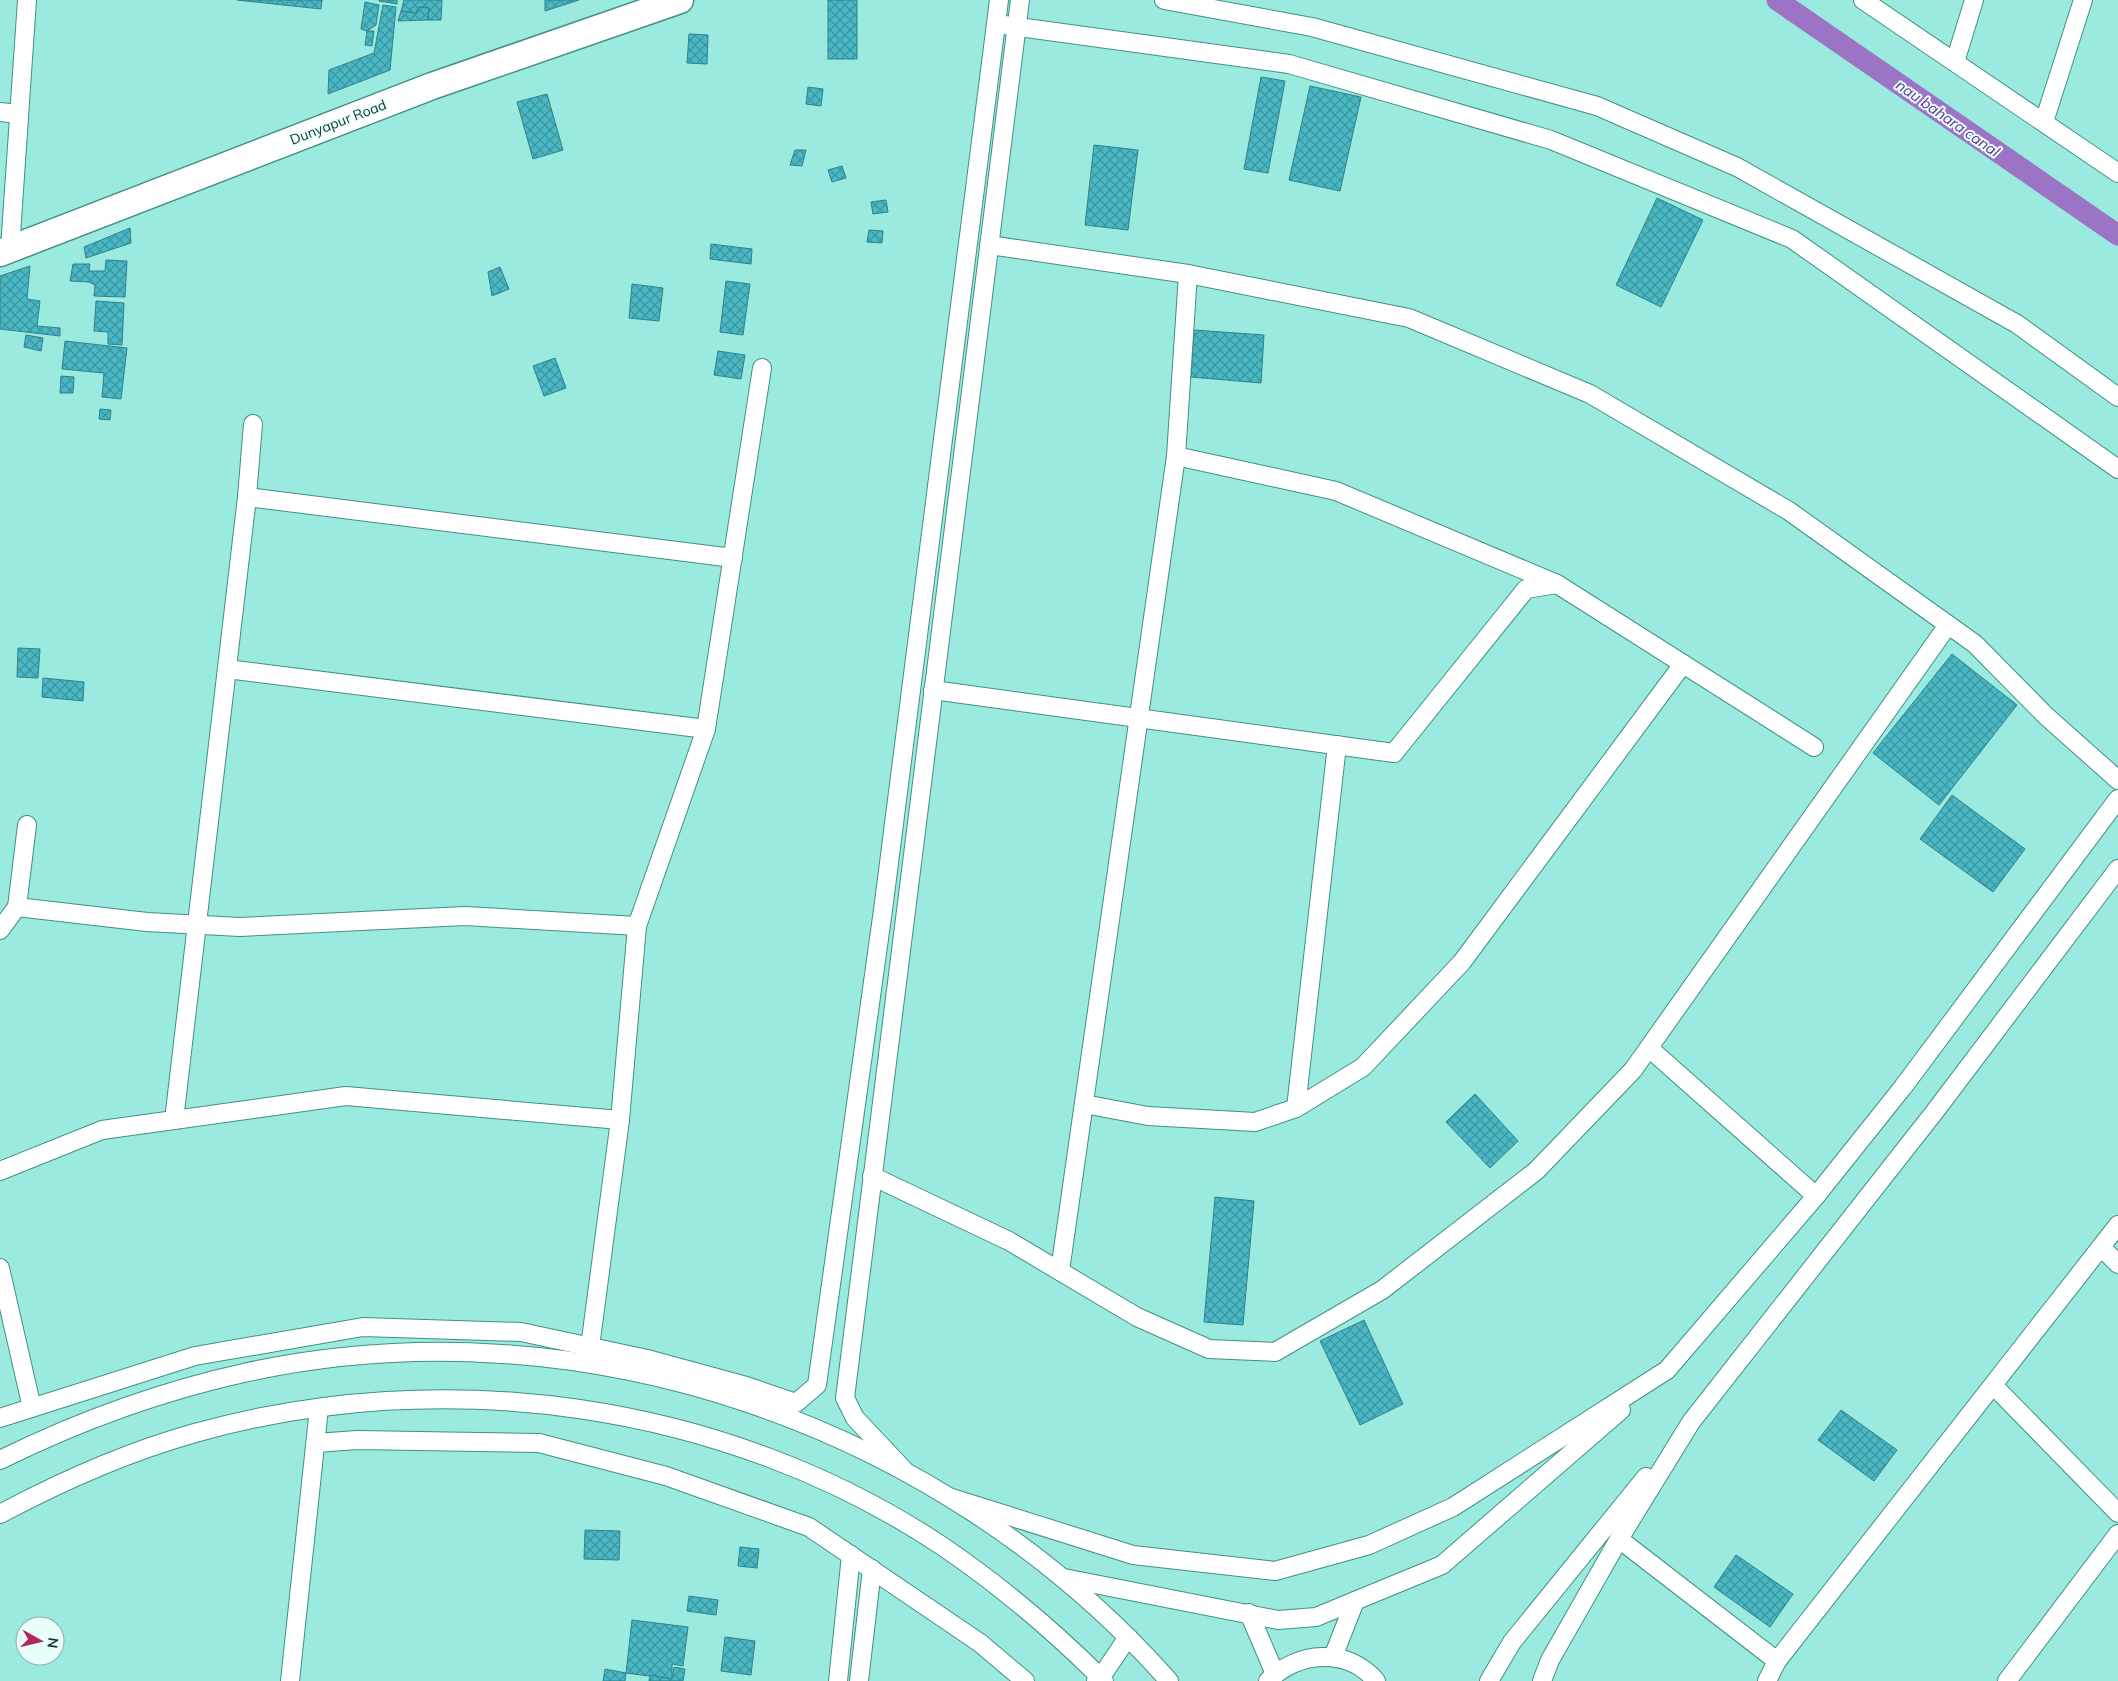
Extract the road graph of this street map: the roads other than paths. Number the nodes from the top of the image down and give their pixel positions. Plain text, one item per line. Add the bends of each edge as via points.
1 (27, 0) edge
2 (680, 0) edge
3 (999, 0) edge
4 (1020, 0) edge
5 (1164, 0) edge
6 (1862, 0) edge
7 (1974, 0) edge
8 (2083, 0) edge
9 (996, 24) junction
10 (1016, 27) junction
11 (1955, 62) junction
12 (0, 112) edge
13 (18, 114) junction
14 (2044, 122) junction
15 (2118, 172) edge
16 (989, 244) junction
17 (5, 251) edge
18 (1188, 274) junction
19 (762, 368) dead end
20 (2118, 397) edge
21 (253, 424) dead end
22 (1176, 456) junction
23 (2118, 469) edge
24 (247, 497) junction
25 (732, 558) junction
26 (1557, 584) junction
27 (1948, 625) junction
28 (1683, 664) junction
29 (228, 668) junction
30 (934, 690) junction
31 (1139, 718) junction
32 (706, 729) junction
33 (1337, 745) junction
34 (1814, 747) dead end
35 (2118, 780) edge
36 (2118, 799) edge
37 (27, 825) dead end
38 (2118, 869) edge
39 (17, 907) junction
40 (197, 924) junction
41 (637, 926) junction
42 (0, 930) edge
43 (1648, 1048) junction
44 (1084, 1104) junction
45 (1296, 1108) junction
46 (174, 1120) junction
47 (620, 1120) junction
48 (0, 1171) edge
49 (872, 1176) junction
50 (1816, 1196) junction
51 (2118, 1225) edge
52 (2101, 1247) junction
53 (2118, 1264) edge
54 (0, 1268) edge
55 (1060, 1271) junction
56 (590, 1347) junction
57 (1667, 1370) junction
58 (1994, 1386) junction
59 (32, 1408) junction
60 (319, 1408) junction
61 (0, 1418) edge
62 (1691, 1422) junction
63 (316, 1443) junction
64 (0, 1460) edge
65 (904, 1470) junction
66 (952, 1498) junction
67 (2118, 1513) edge
68 (0, 1514) edge
69 (2118, 1534) edge
70 (1618, 1540) junction
71 (851, 1555) junction
72 (872, 1569) junction
73 (1061, 1578) junction
74 (1355, 1601) junction
75 (1249, 1613) junction
76 (1128, 1637) junction
77 (1333, 1657) junction
78 (1777, 1661) junction
79 (1272, 1677) edge
80 (1100, 1680) edge
81 (290, 1681) edge
82 (838, 1681) edge
83 (859, 1681) edge
84 (1025, 1681) edge
85 (1169, 1681) edge
86 (1376, 1681) edge
87 (1489, 1681) edge
88 (1542, 1681) edge
89 (1767, 1681) edge
90 (2008, 1681) edge

1 - 13 street
2 - 17 main road, Dunyapur Road via 432,86
3 - 9 street
4 - 10 street
5 - 20 street via 1312,26 1597,106 1737,167 2017,324
6 - 11 street
7 - 11 street
8 - 14 street
9 - 10 street
9 - 56 street via 881,920 817,1385 796,1403 710,1376
10 - 16 street
10 - 23 street via 1289,64 1552,140 1792,239
11 - 14 street
12 - 13 street
13 - 17 street
14 - 15 street
16 - 18 street
16 - 30 street
18 - 22 street
18 - 27 street via 1409,318 1590,394 1789,511
19 - 25 street
21 - 24 street
22 - 26 street via 1336,491
22 - 31 street
24 - 25 street
24 - 29 street
25 - 32 street
26 - 28 street
26 - 33 street via 1526,589 1394,753
27 - 35 street via 1975,644 2046,716
27 - 43 street
28 - 34 street
28 - 45 street via 1462,962 1363,1067
29 - 32 street
29 - 40 street
30 - 31 street
30 - 49 street
31 - 33 street
31 - 44 street
32 - 41 street
33 - 45 street
36 - 50 street via 1903,1087
37 - 39 street
38 - 62 street via 1936,1110
39 - 40 street via 147,922
39 - 42 street
40 - 41 street via 240,927 465,916
40 - 46 street
41 - 47 street
43 - 50 street
43 - 55 street via 1632,1070 1536,1171 1382,1290 1275,1352 1209,1349 1137,1318
44 - 45 street via 1148,1116 1255,1122
44 - 55 street
46 - 47 street via 346,1096
46 - 48 street via 102,1130
47 - 56 street
49 - 55 street via 1009,1241
49 - 65 street via 845,1398 855,1418
50 - 57 street
51 - 52 street
52 - 53 street
52 - 58 street
54 - 59 street
56 - 59 street via 521,1332 363,1327 195,1356
57 - 66 street via 1453,1506 1369,1545 1275,1571 1133,1555
57 - 74 street via 1442,1565
58 - 67 street
58 - 78 street
59 - 61 street
60 - 63 street
60 - 68 street via 248,1420 142,1450 81,1474
60 - 80 street via 413,1399 524,1402 634,1419 740,1448 843,1490 940,1545 1029,1610
62 - 70 street
62 - 87 street via 1512,1642
63 - 71 street via 357,1440 540,1443 666,1476 809,1526
63 - 81 street
64 - 65 street via 88,1420 141,1401 250,1372 361,1356 473,1353 586,1363 696,1386 802,1422
65 - 66 street
66 - 73 street via 999,1529
69 - 90 street
70 - 78 street
70 - 88 street via 1550,1660
71 - 72 street
71 - 82 street
72 - 83 street
72 - 84 street via 980,1643
73 - 75 street
73 - 76 street
74 - 75 street via 1316,1617 1278,1620
74 - 77 street
75 - 79 street
76 - 80 street
76 - 85 street
77 - 79 street via 1302,1659
77 - 86 street via 1361,1668
78 - 89 street

